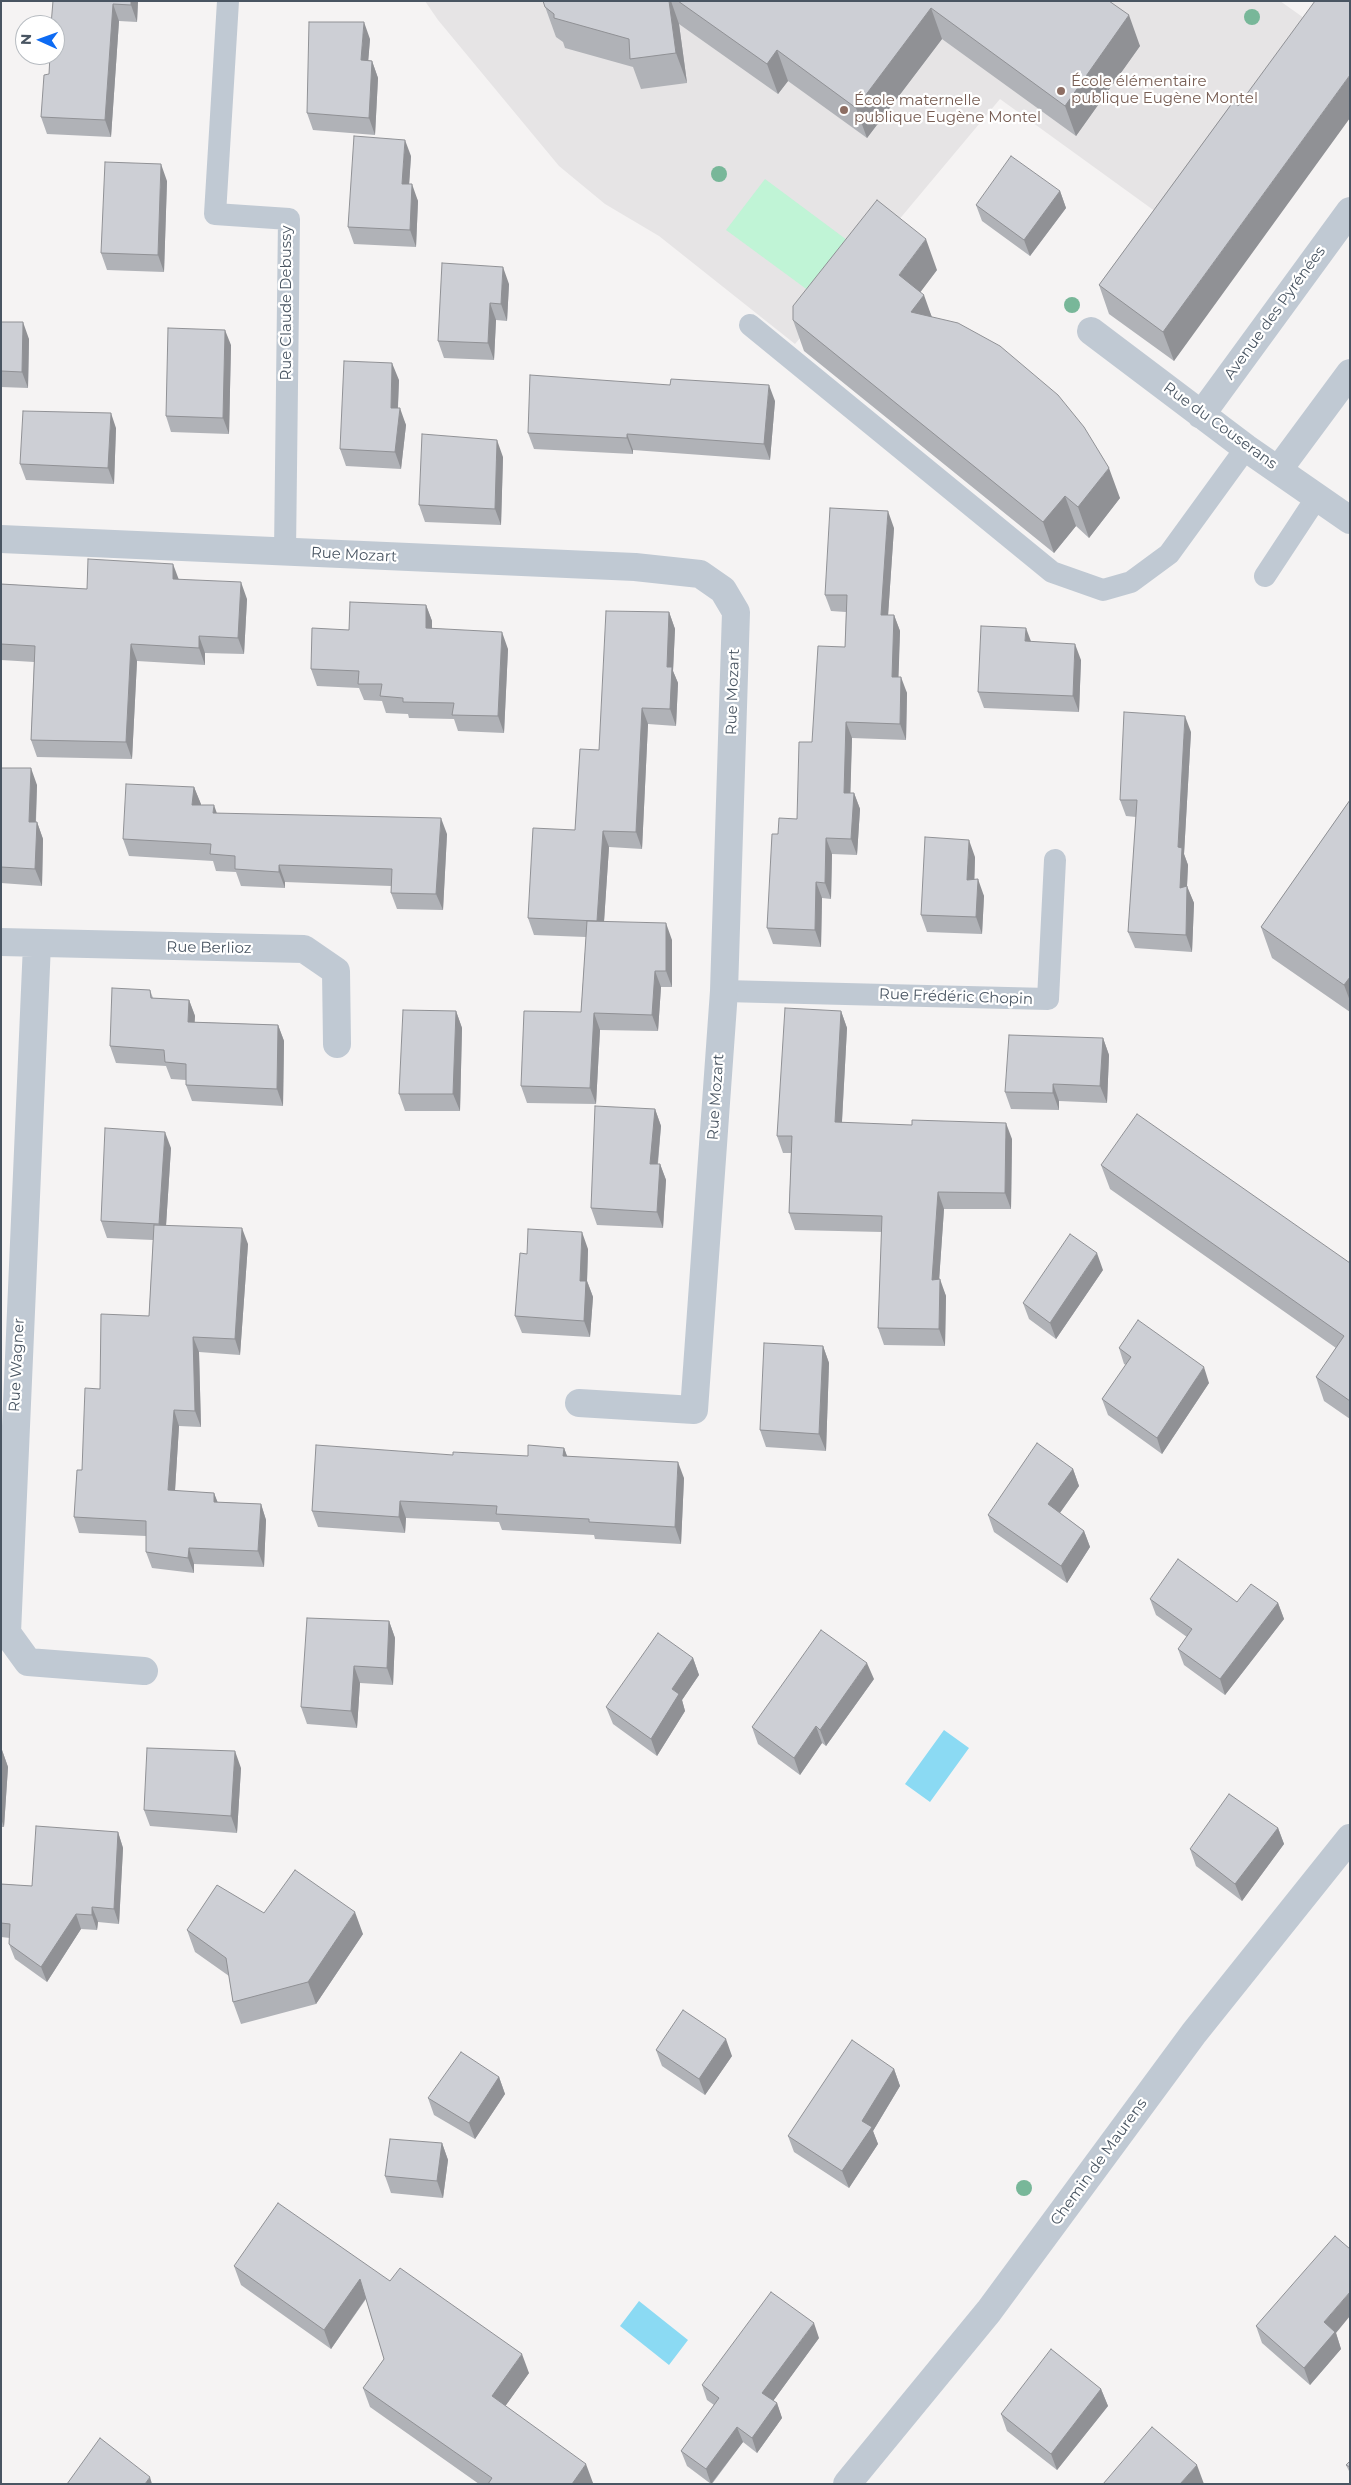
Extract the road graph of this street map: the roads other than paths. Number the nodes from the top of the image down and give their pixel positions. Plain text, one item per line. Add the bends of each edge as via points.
1 (228, 1) edge
2 (1350, 211) edge
3 (750, 325) dead end
4 (1091, 331) dead end
5 (1350, 373) edge
6 (1201, 414) junction
7 (1246, 448) junction
8 (1279, 469) junction
9 (1317, 497) junction
10 (1350, 520) edge
11 (1, 539) edge
12 (285, 552) junction
13 (1264, 576) dead end
14 (1056, 860) dead end
15 (1, 942) edge
16 (37, 944) junction
17 (724, 990) junction
18 (337, 1044) dead end
19 (579, 1403) dead end
20 (8, 1404) edge
21 (144, 1671) dead end
22 (1350, 1838) edge
23 (847, 2484) edge

1 - 12 lane, Rue Claude Debussy via 215,214 289,219
2 - 6 street, Avenue des Pyrénées
3 - 7 lane via 1052,572 1103,590 1131,582 1169,554
4 - 6 street, Rue du Couserans
5 - 8 street
6 - 7 street, Rue du Couserans
7 - 8 street, Rue du Couserans
8 - 9 street, Rue du Couserans
9 - 10 street, Rue du Couserans
9 - 13 lane
11 - 12 street, Rue Mozart
12 - 17 street, Rue Mozart via 636,567 700,574 723,590 736,612
14 - 17 lane, Rue Frédéric Chopin via 1048,999
15 - 16 street, Rue Berlioz
16 - 18 street, Rue Berlioz via 304,949 336,971
16 - 20 street, Rue Wagner
17 - 19 street, Rue Mozart via 694,1410
20 - 21 street, Rue Wagner via 7,1633 28,1662
22 - 23 street, Chemin de Maurens via 1194,2033 989,2311

